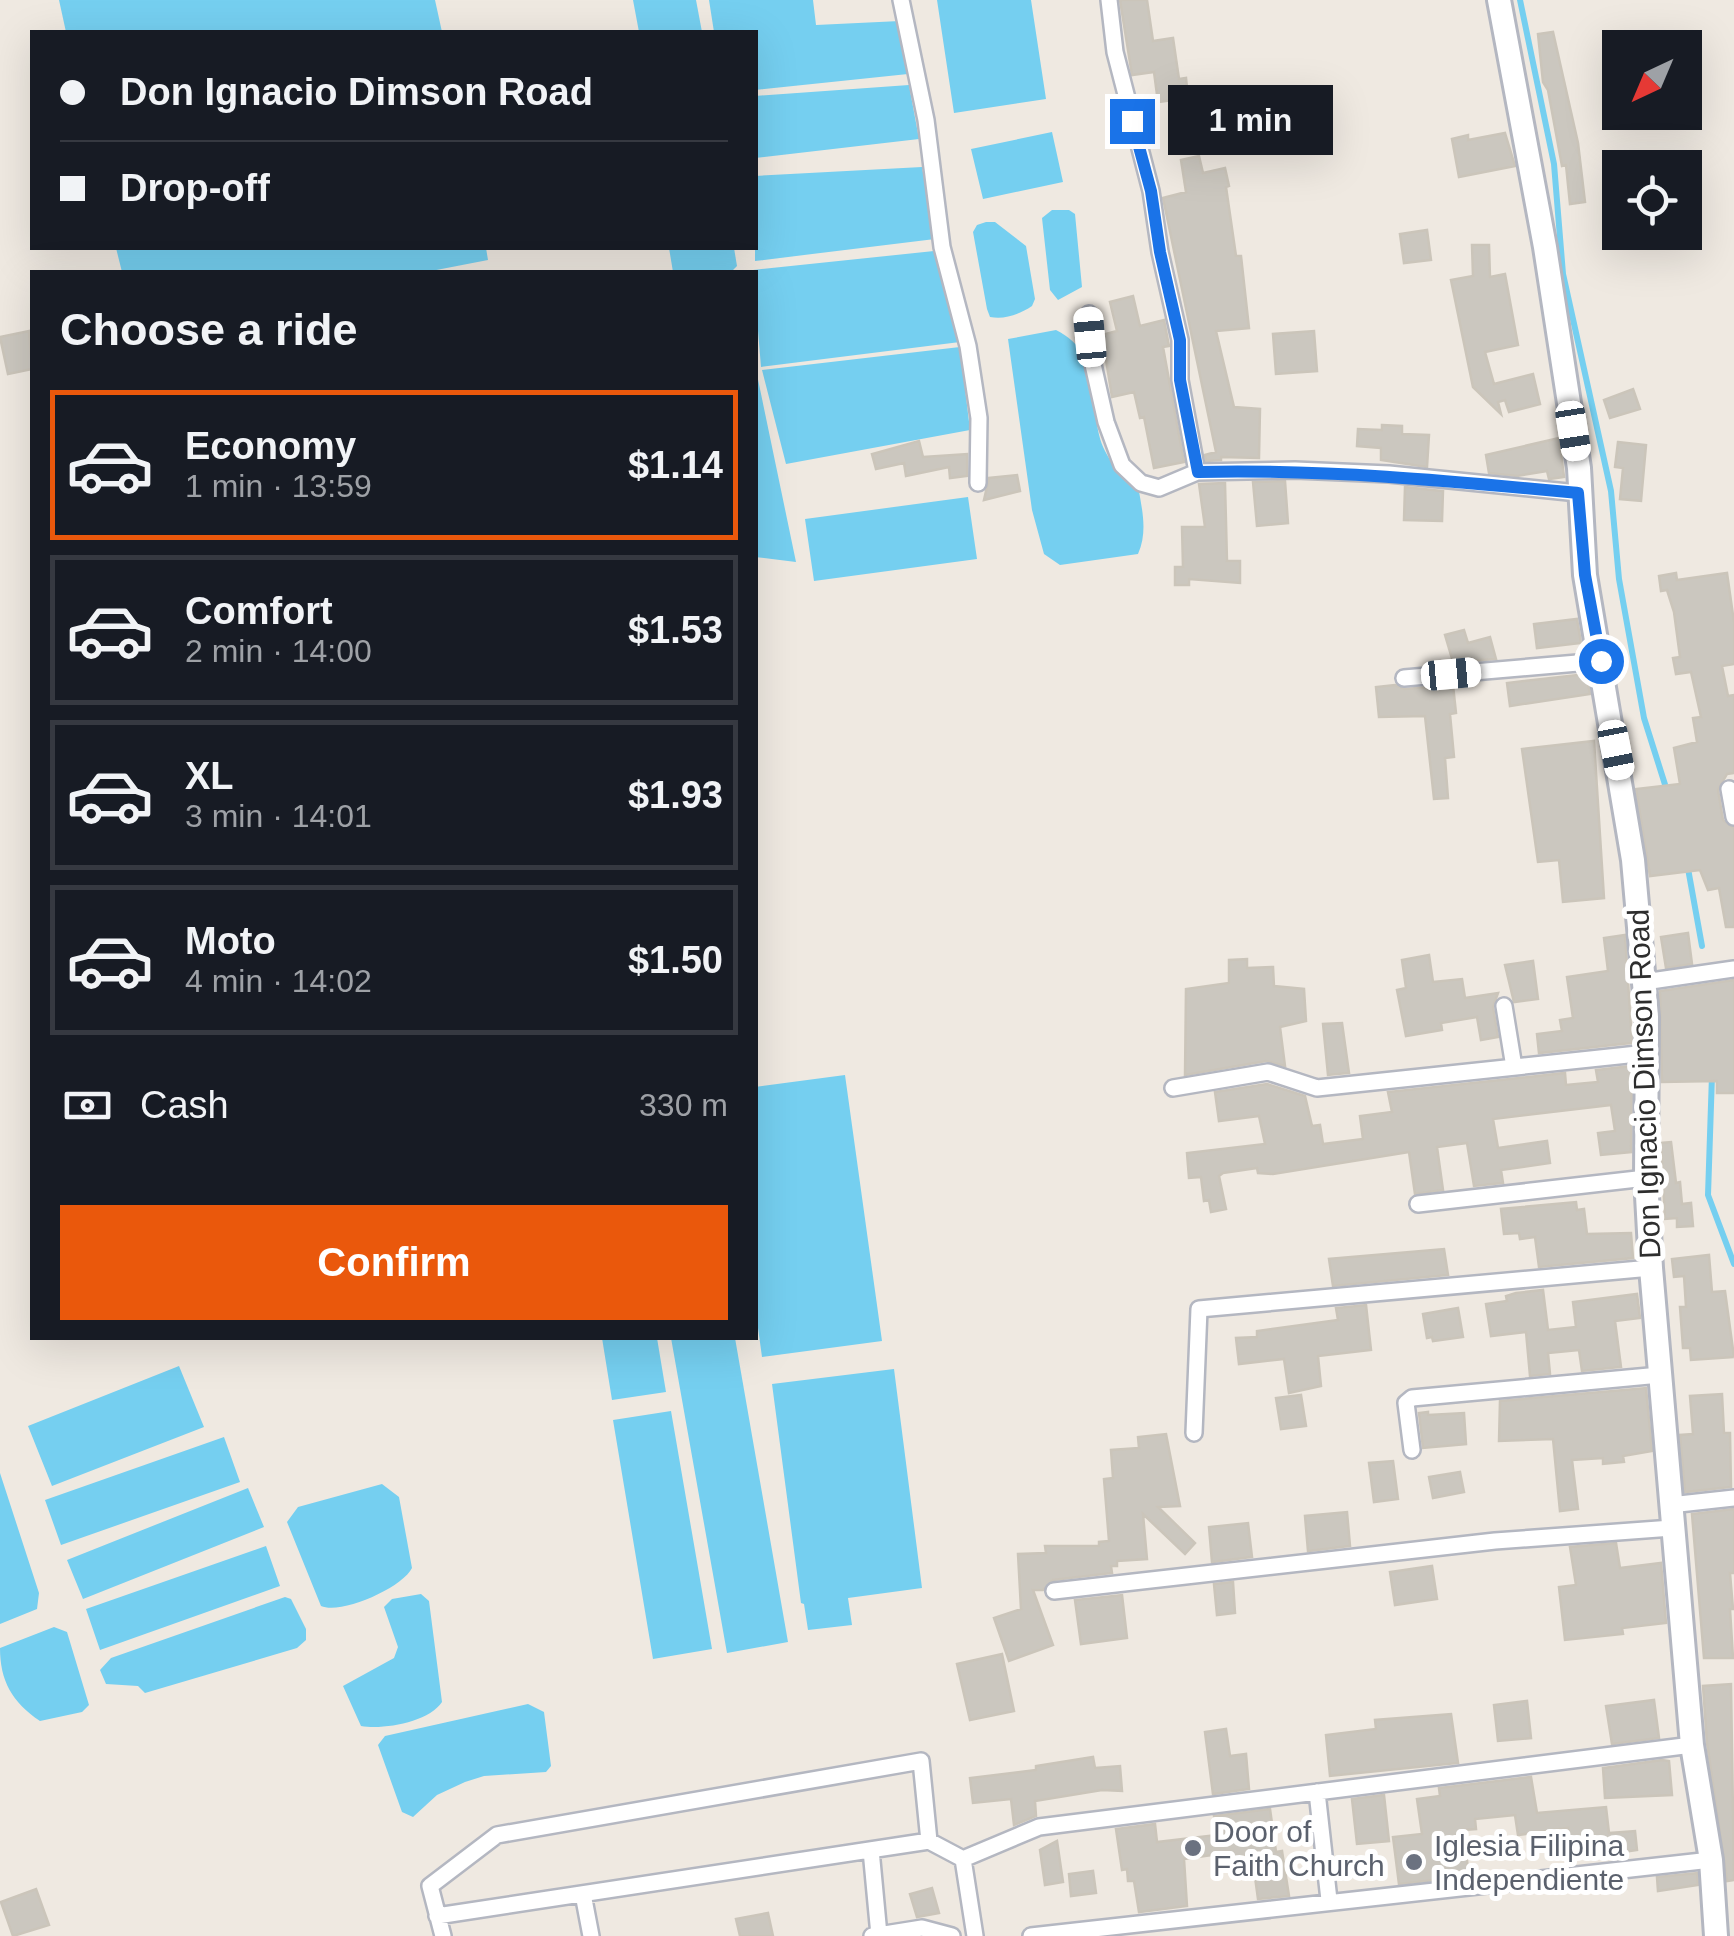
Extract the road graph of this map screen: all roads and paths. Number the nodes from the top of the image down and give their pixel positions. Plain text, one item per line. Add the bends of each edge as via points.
1 (901, 0) edge
2 (1109, 0) edge
3 (1499, 0) edge
4 (1088, 314) dead end
5 (1198, 472) junction
6 (978, 483) dead end
7 (1578, 493) junction
8 (1601, 661) junction
9 (1404, 678) dead end
10 (1729, 789) dead end
11 (1734, 817) edge
12 (1734, 969) edge
13 (1644, 982) junction
14 (1504, 1006) dead end
15 (1647, 1053) junction
16 (1514, 1067) junction
17 (1173, 1088) dead end
18 (1646, 1178) junction
19 (1418, 1204) dead end
20 (1651, 1268) junction
21 (1660, 1375) junction
22 (1194, 1433) dead end
23 (1412, 1450) dead end
24 (1734, 1498) edge
25 (1671, 1516) junction
26 (1054, 1592) dead end
27 (1692, 1745) junction
28 (1317, 1792) junction
29 (929, 1841) junction
30 (871, 1850) junction
31 (963, 1858) junction
32 (1711, 1860) junction
33 (583, 1894) junction
34 (1329, 1900) junction
35 (436, 1916) junction
36 (874, 1935) edge
37 (443, 1936) edge
38 (591, 1936) edge
39 (952, 1936) edge
40 (975, 1936) edge
41 (1031, 1936) edge
42 (1716, 1936) edge

1 - 6 street via 926,120 942,247 968,346 979,418
2 - 5 street via 1180,340 1180,380
3 - 7 street, Don Ignacio Dimson Road via 1533,174
4 - 5 street via 1106,422 1122,464 1141,483 1159,488
5 - 7 street via 1389,474
7 - 8 street, Don Ignacio Dimson Road
8 - 9 street
8 - 13 street, Don Ignacio Dimson Road
10 - 11 street
12 - 13 street
13 - 15 street, Don Ignacio Dimson Road
14 - 16 street
15 - 16 street
15 - 18 street, Don Ignacio Dimson Road
16 - 17 street via 1317,1088 1268,1072
18 - 19 street
18 - 20 street, Don Ignacio Dimson Road
20 - 21 street, Don Ignacio Dimson Road
20 - 22 street via 1200,1309
21 - 23 street via 1412,1398 1406,1403
21 - 25 street, Don Ignacio Dimson Road
24 - 25 street
25 - 26 street
25 - 27 street, Don Ignacio Dimson Road
27 - 28 street
27 - 32 street, Don Ignacio Dimson Road
28 - 31 street via 1039,1828
28 - 34 street
29 - 30 street
29 - 31 street
29 - 35 street via 922,1762 498,1835 430,1886
30 - 33 street
30 - 36 street
31 - 40 street
32 - 34 street
32 - 42 street, Don Ignacio Dimson Road
33 - 35 street
33 - 38 street
34 - 41 street
35 - 37 street
36 - 39 street via 922,1928

